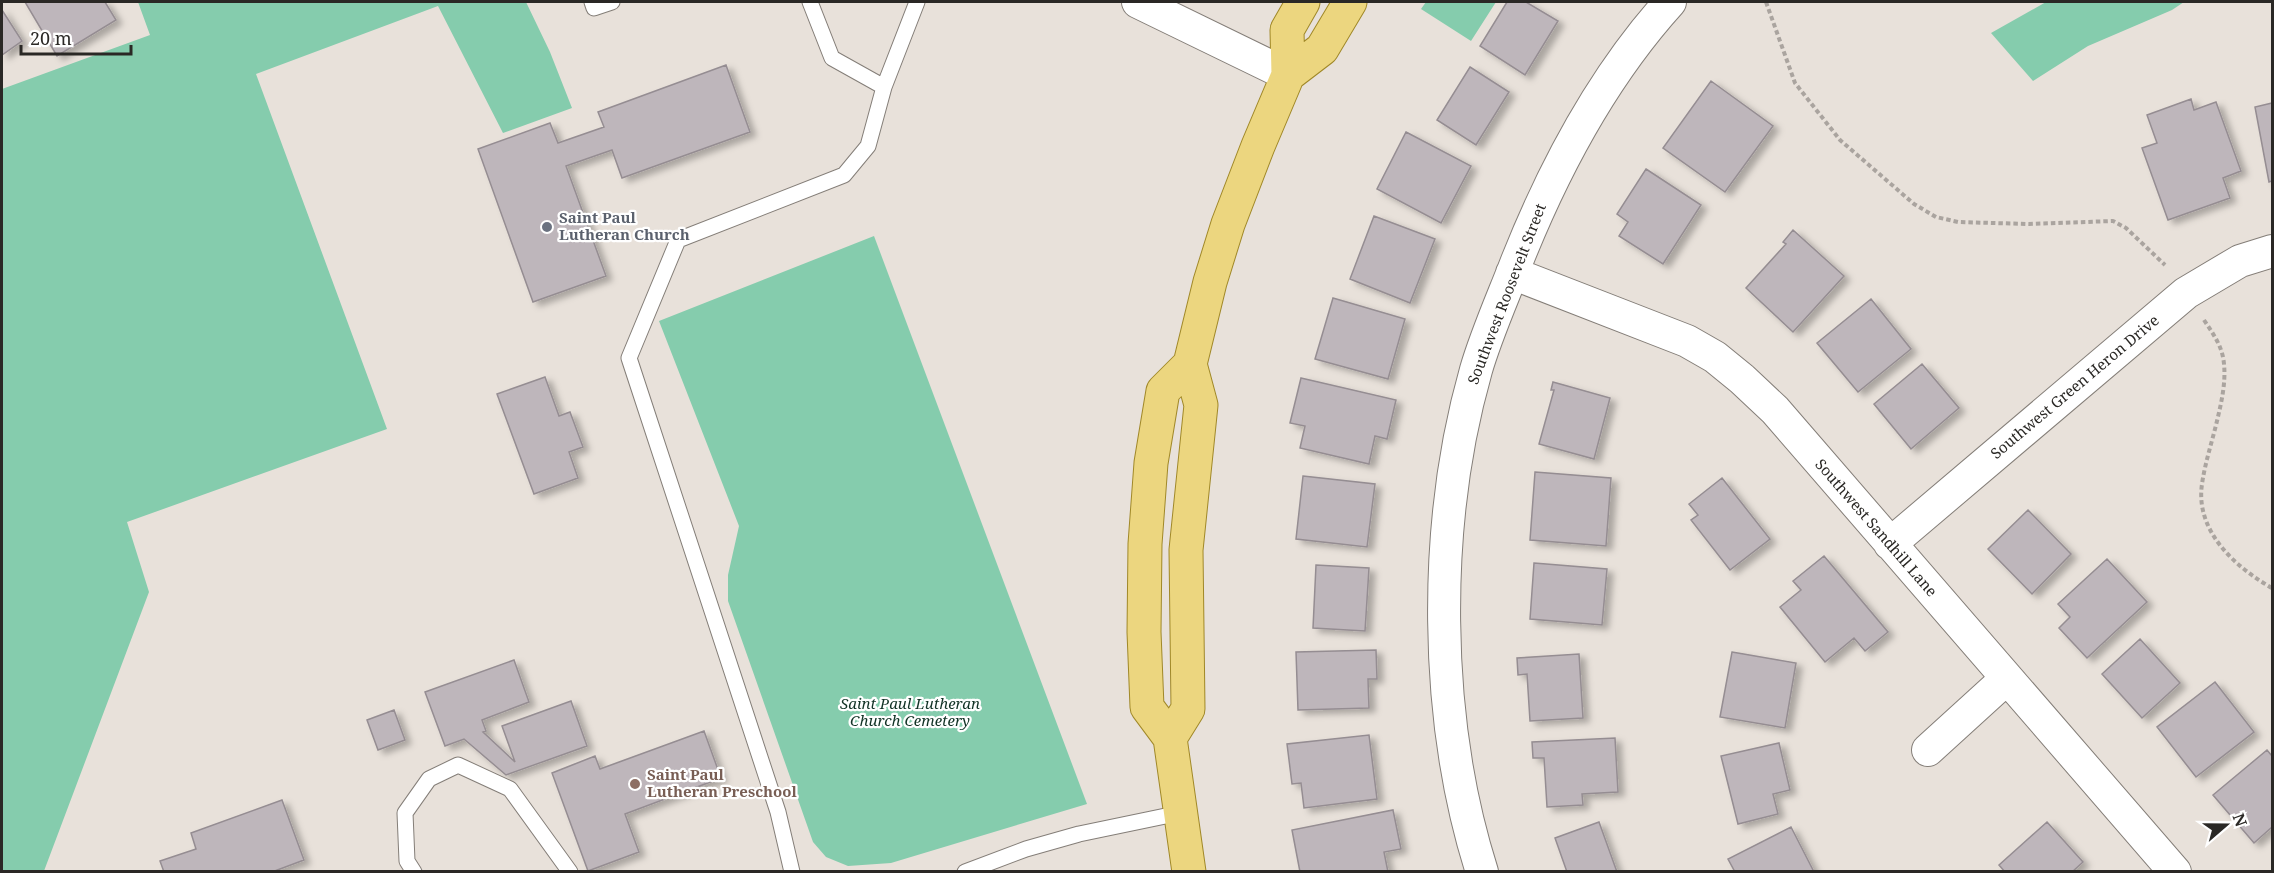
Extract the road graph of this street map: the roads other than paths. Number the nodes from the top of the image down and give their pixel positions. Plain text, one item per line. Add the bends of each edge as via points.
1 (592, 2) edge
2 (612, 2) edge
3 (810, 2) edge
4 (917, 2) edge
5 (1138, 2) edge
6 (1303, 2) edge
7 (1350, 2) edge
8 (1670, 2) edge
9 (1288, 75) junction
10 (884, 87) junction
11 (2272, 251) edge
12 (1512, 273) junction
13 (1190, 364) junction
14 (1890, 543) junction
15 (2006, 679) junction
16 (1170, 738) junction
17 (1929, 750) dead end
18 (1180, 813) junction
19 (414, 872) edge
20 (570, 872) edge
21 (792, 872) edge
22 (965, 872) edge
23 (1189, 872) edge
24 (1482, 872) edge
25 (2175, 872) edge

1 - 2 lane via 594,8
3 - 10 lane via 832,58
4 - 10 lane
5 - 9 street
6 - 9 main road via 1287,30
7 - 9 main road via 1322,49
8 - 12 street, Southwest Roosevelt Street via 1636,40 1557,168
9 - 13 main road via 1228,224
10 - 21 lane via 868,146 844,175 678,240 628,358 778,812
11 - 14 street, Southwest Green Heron Drive via 2240,261 2186,293
12 - 14 street, Southwest Sandhill Lane via 1687,340 1715,357 1775,410
12 - 24 street, Southwest Roosevelt Street via 1476,367 1465,413 1447,545 1445,654 1450,708 1459,773
13 - 16 main road via 1201,405 1186,550 1188,709
13 - 16 main road via 1163,391 1145,544 1147,707
14 - 15 street, Southwest Sandhill Lane
15 - 17 street
15 - 25 street, Southwest Sandhill Lane
16 - 18 main road
18 - 22 lane via 1079,834
18 - 23 main road
19 - 20 lane via 407,861 405,813 429,779 458,765 510,789

